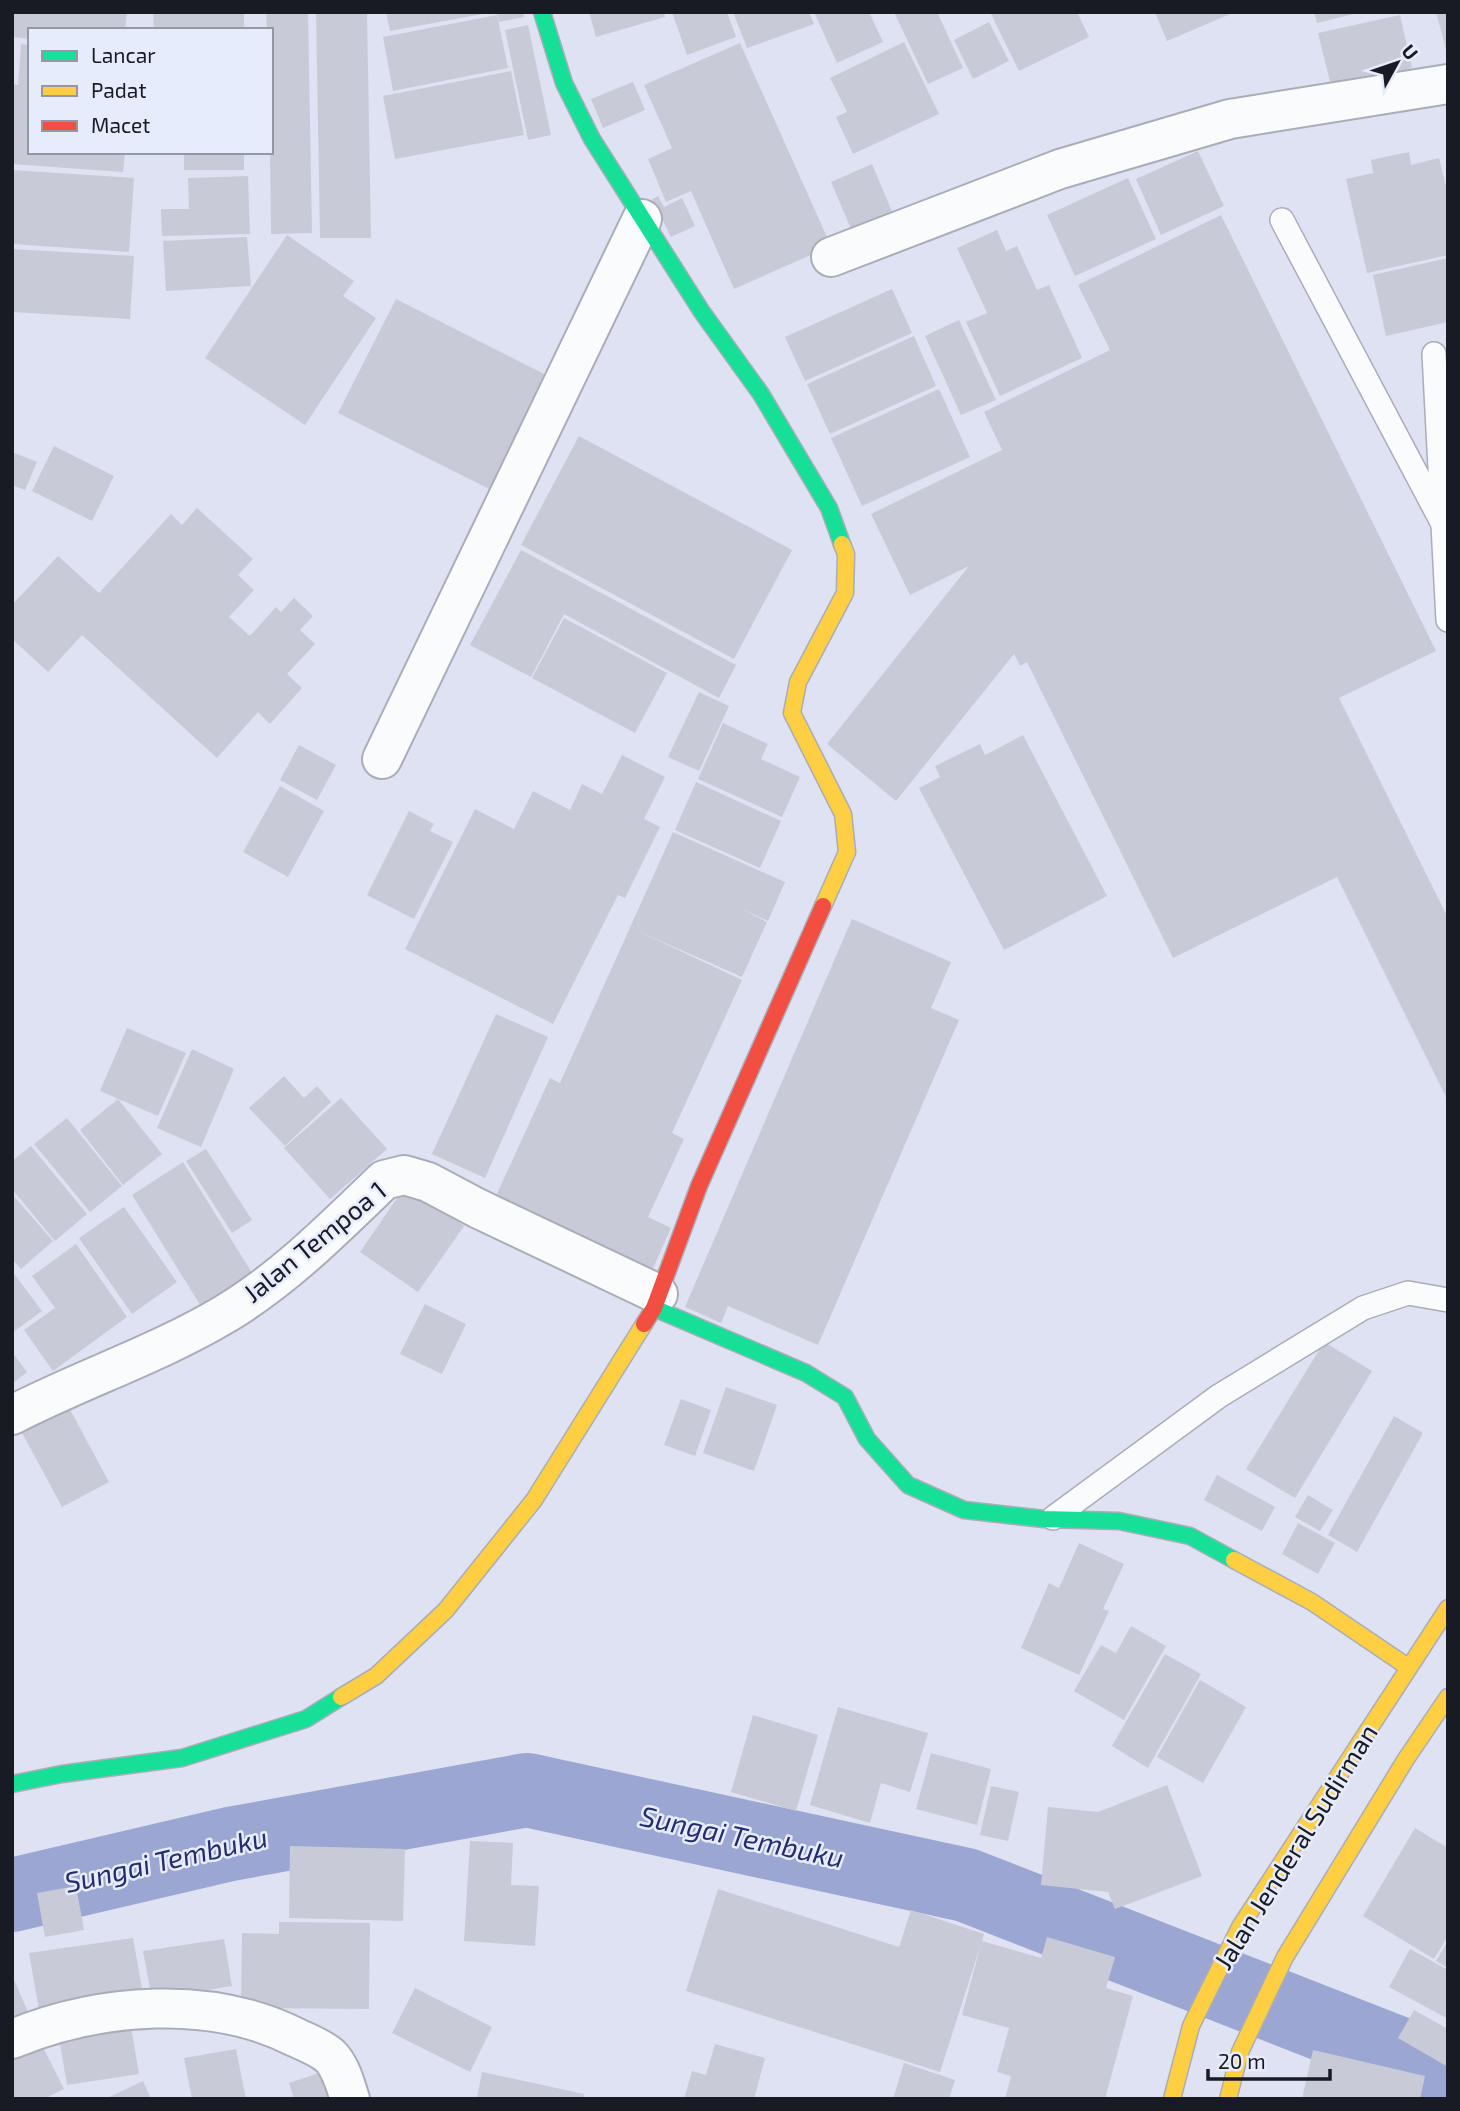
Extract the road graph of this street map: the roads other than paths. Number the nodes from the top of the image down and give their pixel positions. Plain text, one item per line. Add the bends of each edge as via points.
1 (542, 12) edge
2 (1448, 84) edge
3 (642, 219) junction
4 (1282, 219) dead end
5 (831, 257) dead end
6 (1434, 354) dead end
7 (1443, 524) junction
8 (1448, 620) edge
9 (382, 759) dead end
10 (1448, 1300) edge
11 (656, 1301) junction
12 (12, 1415) edge
13 (1051, 1520) junction
14 (1448, 1608) edge
15 (1408, 1667) junction
16 (1448, 1697) edge
17 (12, 1784) edge
18 (12, 2039) edge
19 (350, 2099) edge
20 (1172, 2099) edge
21 (1228, 2099) edge

1 - 3 main road via 564,83 592,139
2 - 5 street via 1230,119 1060,169
3 - 9 street
3 - 11 main road via 761,394 829,508 846,554 845,593 798,682 792,713 843,814 846,852 699,1186
4 - 7 lane
6 - 7 lane
7 - 8 lane
10 - 13 lane via 1408,1293 1363,1308 1219,1396
11 - 12 street, Jalan Tempoa 1 via 428,1182 404,1175 384,1180 291,1269 225,1314
11 - 13 main road via 806,1373 845,1397 867,1438 908,1485 964,1510
11 - 17 main road via 534,1500 446,1610 376,1676 306,1719 182,1758
13 - 15 main road via 1119,1521 1190,1536 1312,1602
14 - 15 main road, Jalan Jenderal Sudirman
15 - 20 main road, Jalan Jenderal Sudirman via 1240,1927 1191,2026
16 - 21 main road, Jalan Jenderal Sudirman via 1285,1956 1240,2052
18 - 19 street via 94,2015 161,2008 214,2012 282,2030 314,2046 336,2065

